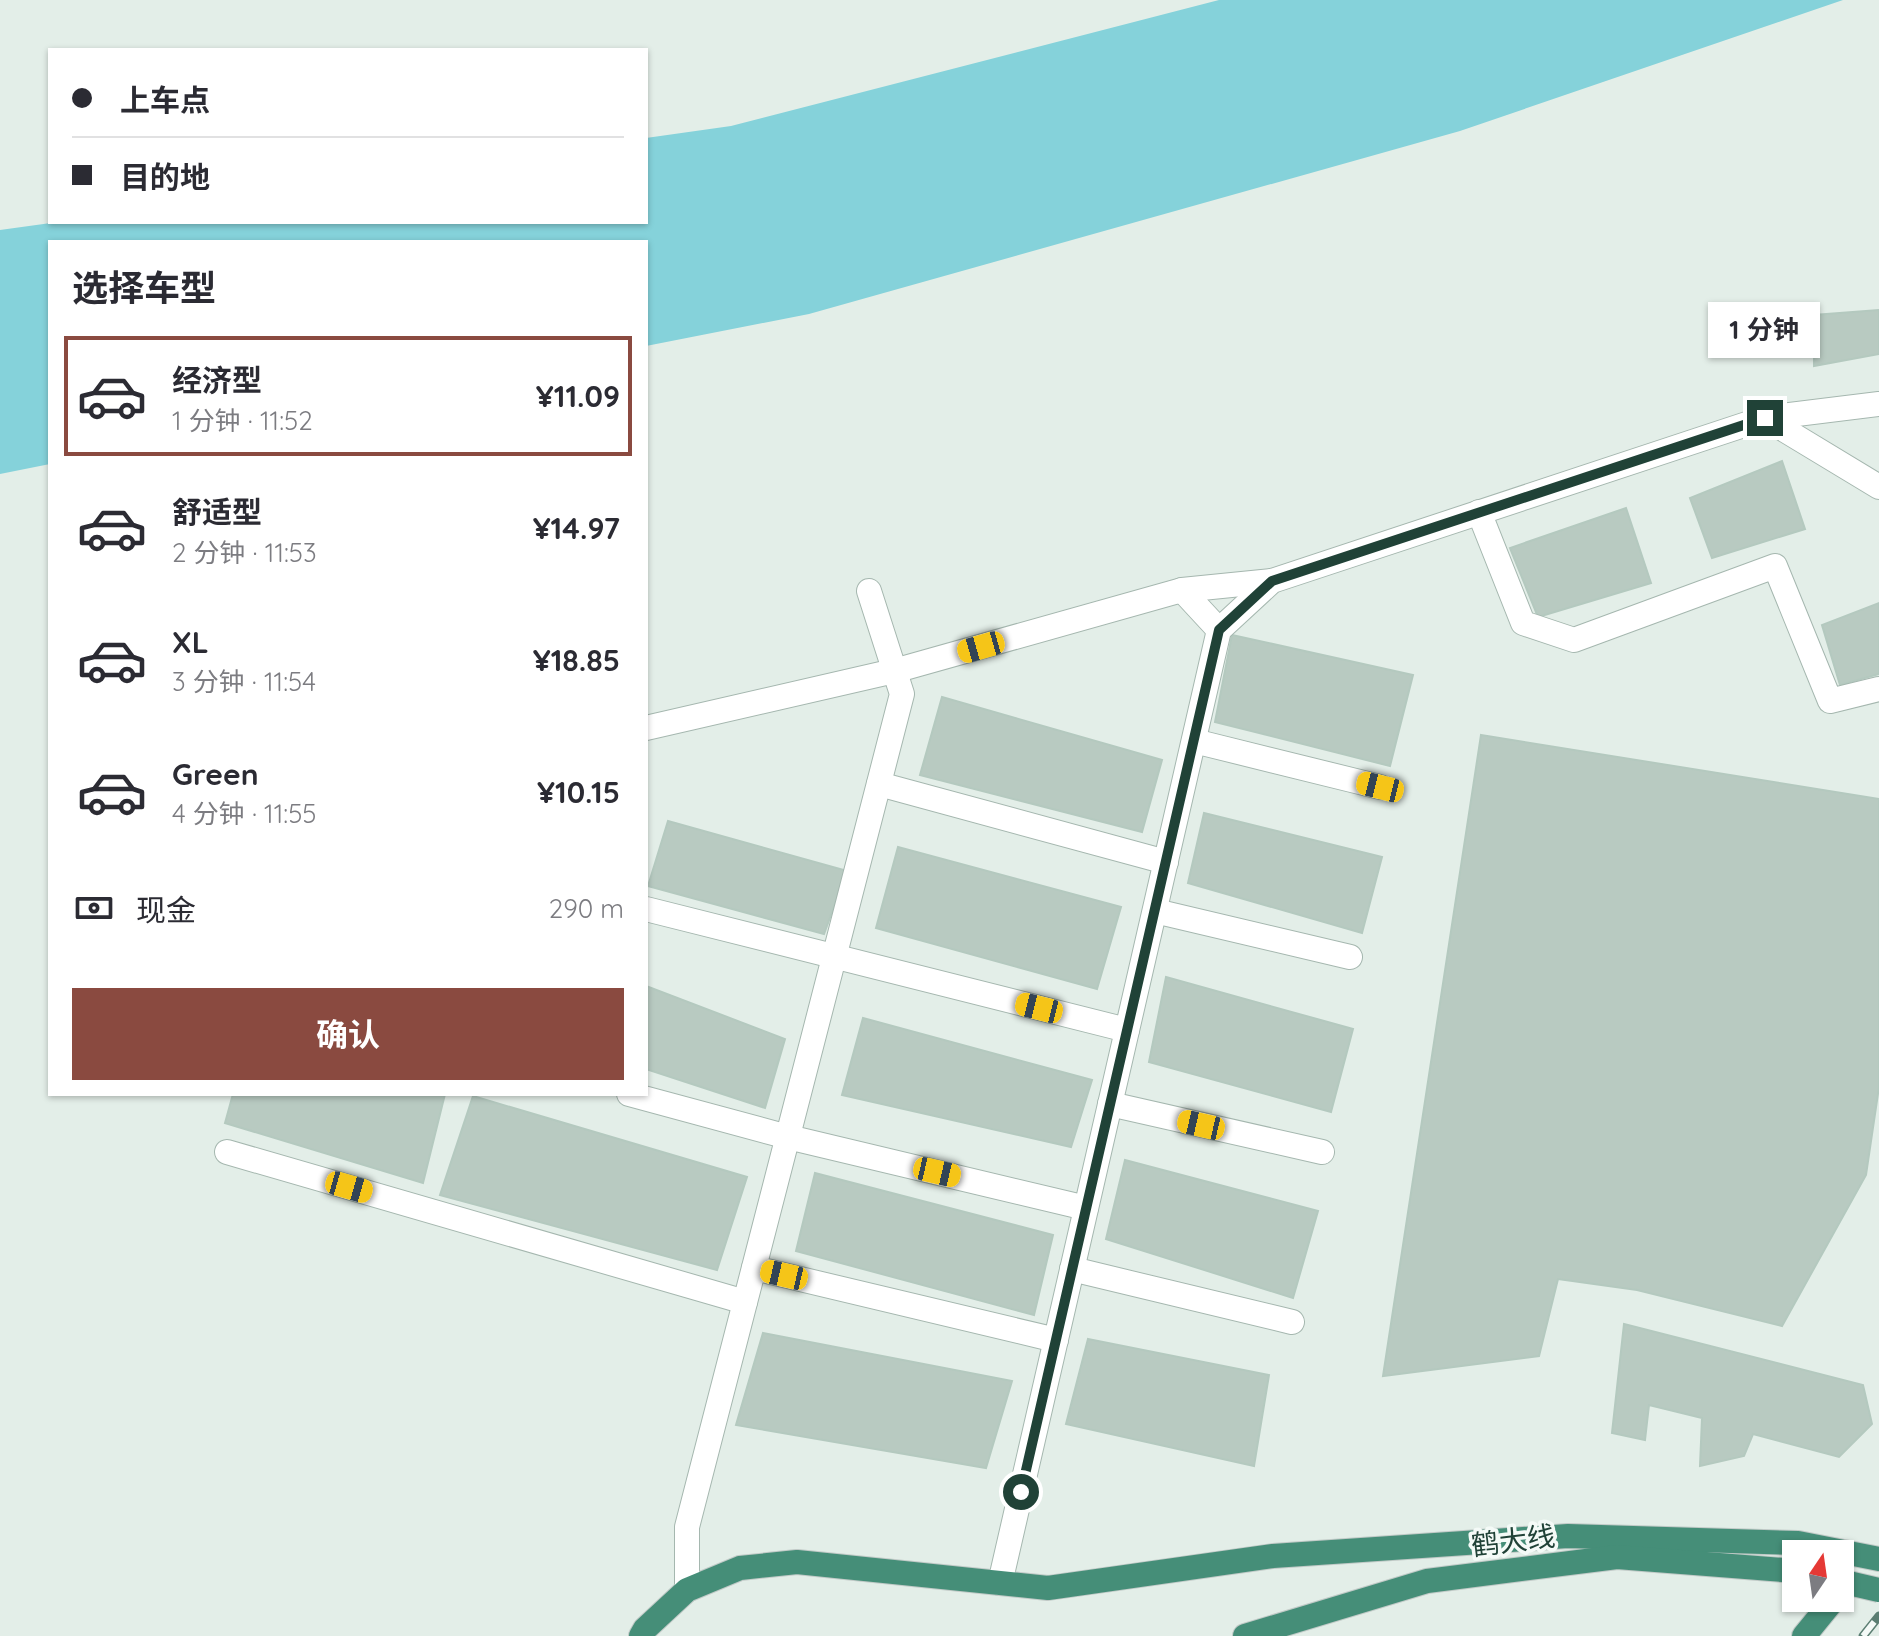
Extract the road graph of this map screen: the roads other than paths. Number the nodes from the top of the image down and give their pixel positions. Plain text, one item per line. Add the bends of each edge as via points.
1 (1879, 404) edge
2 (1765, 418) junction
3 (1879, 487) edge
4 (1479, 512) junction
5 (1272, 581) junction
6 (1182, 590) junction
7 (869, 591) dead end
8 (1219, 630) junction
9 (894, 671) junction
10 (1879, 689) edge
11 (648, 728) edge
12 (1194, 741) junction
13 (879, 784) junction
14 (1380, 787) dead end
15 (1166, 862) junction
16 (648, 910) edge
17 (1155, 911) junction
18 (834, 957) junction
19 (1350, 957) dead end
20 (1127, 1030) junction
21 (636, 1096) edge
22 (1110, 1104) junction
23 (788, 1137) junction
24 (227, 1152) dead end
25 (1322, 1152) dead end
26 (1086, 1208) junction
27 (754, 1268) junction
28 (1072, 1269) junction
29 (745, 1302) junction
30 (1292, 1322) dead end
31 (1056, 1340) junction
32 (1876, 1553) edge
33 (1782, 1570) edge
34 (1854, 1577) edge
35 (1000, 1583) junction
36 (1854, 1584) edge
37 (687, 1590) junction
38 (1879, 1590) edge
39 (1824, 1612) edge
40 (641, 1636) edge
41 (1245, 1636) edge
42 (1804, 1636) edge

1 - 2 street
2 - 3 street
2 - 4 street
4 - 5 street
4 - 10 street via 1523,623 1574,640 1775,566 1830,701
5 - 6 street
5 - 8 street
6 - 8 street
6 - 9 street
7 - 9 street
8 - 12 street
9 - 11 street
9 - 13 street via 902,694
12 - 14 street
12 - 15 street
13 - 15 street
13 - 18 street
15 - 17 street
16 - 18 street
17 - 19 street
17 - 20 street
18 - 20 street
18 - 23 street
20 - 22 street
21 - 23 street
22 - 25 street
22 - 26 street
23 - 26 street
23 - 27 street
24 - 29 street
26 - 28 street
27 - 29 street
27 - 31 street
28 - 30 street
28 - 31 street
29 - 37 street via 687,1527
31 - 35 street
32 - 34 highway
32 - 35 highway via 1798,1543 1568,1536 1273,1556 1048,1588
33 - 41 highway, 鹤大线 via 1617,1557 1427,1581
35 - 37 highway via 797,1562 740,1568
36 - 38 highway, bridge
37 - 40 highway
39 - 42 highway

